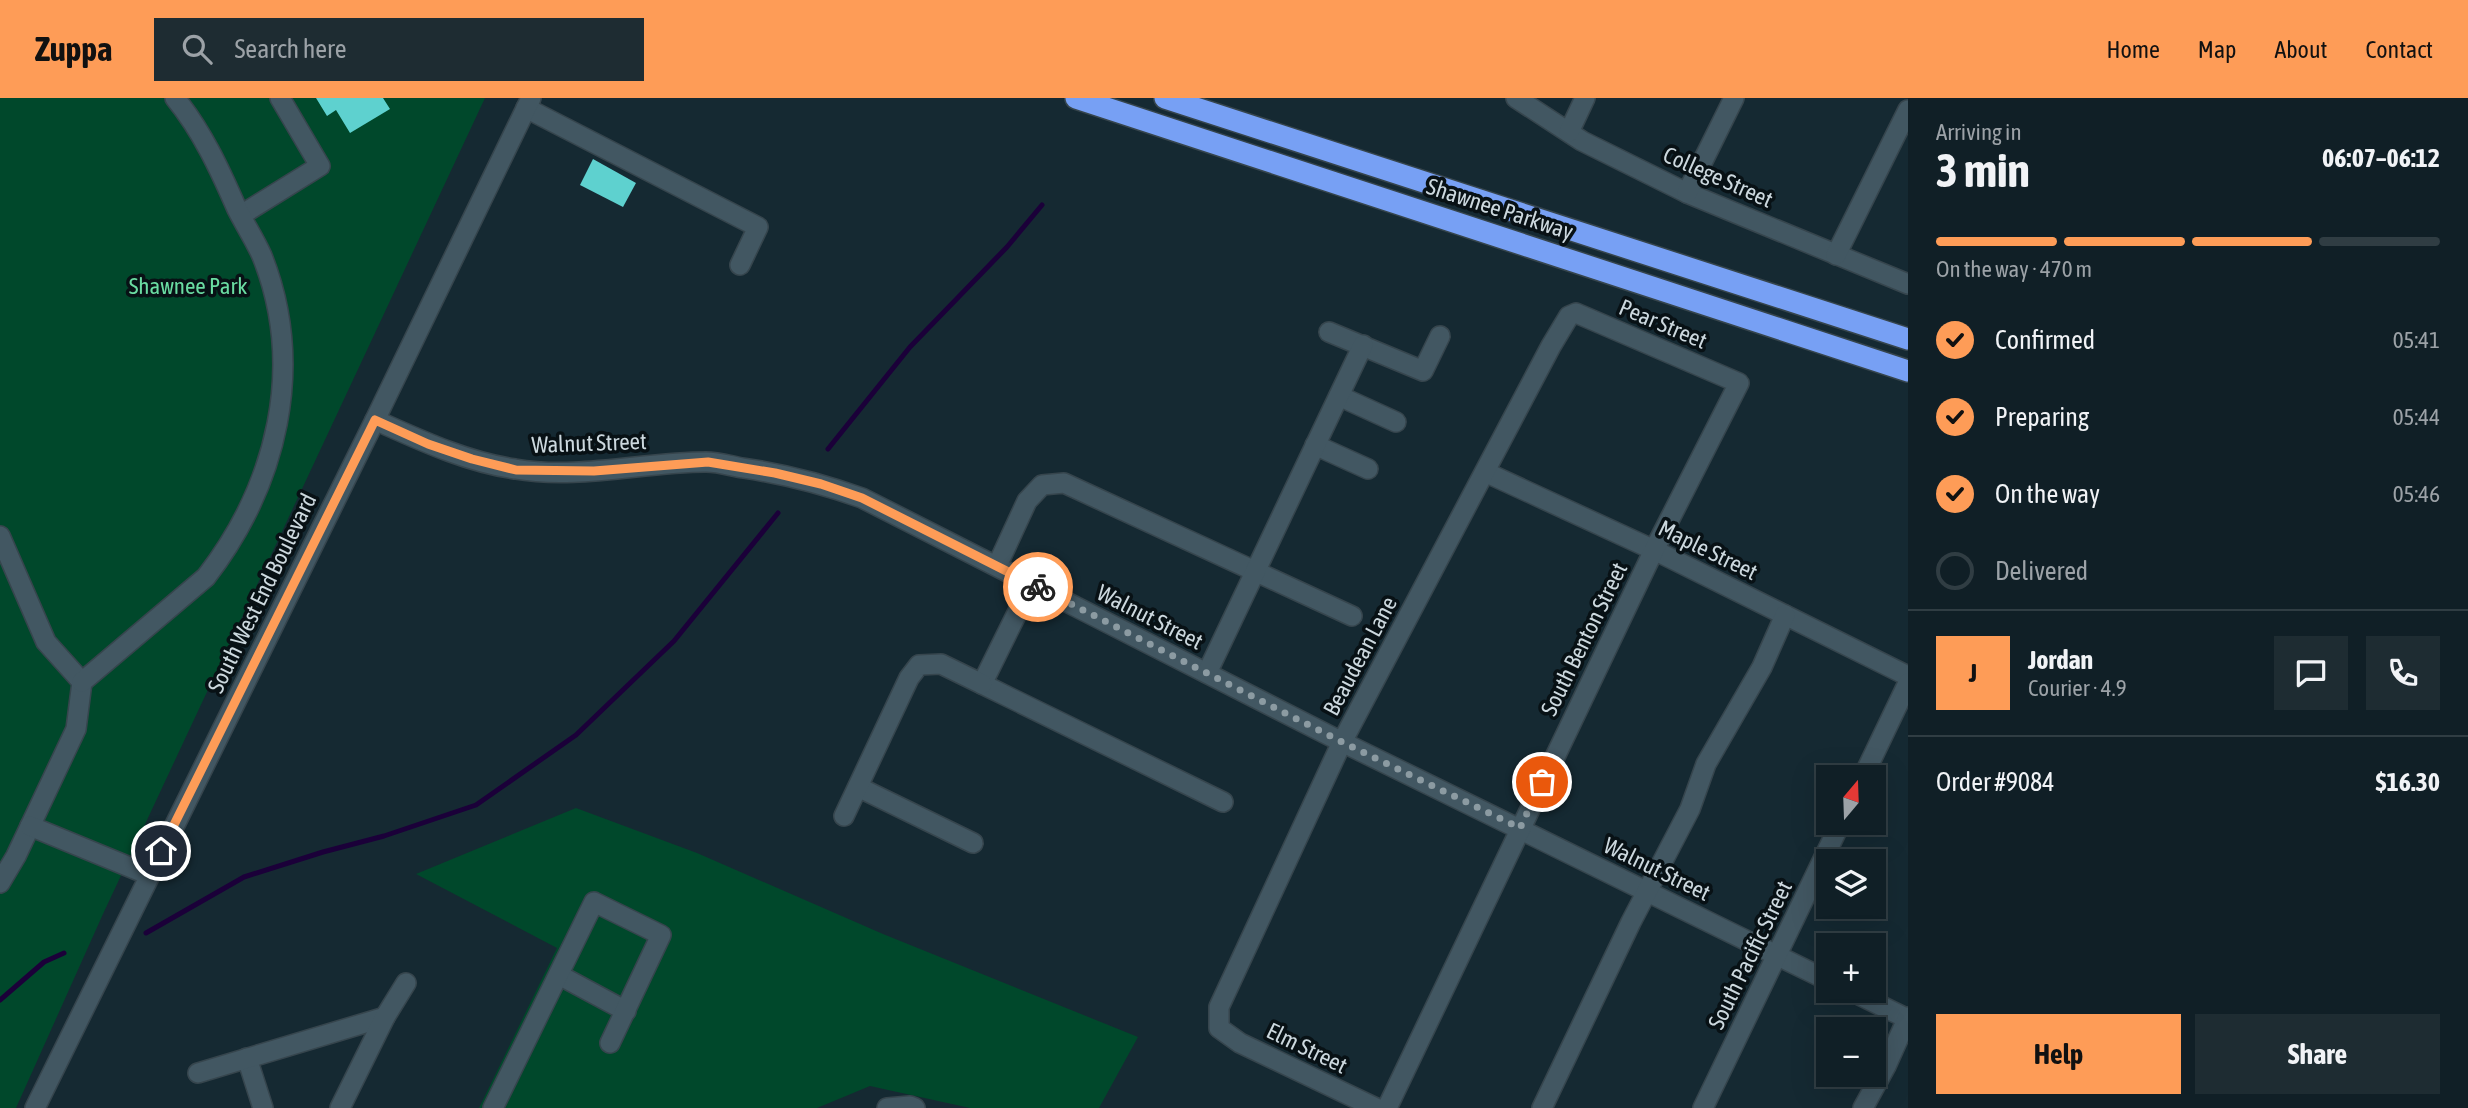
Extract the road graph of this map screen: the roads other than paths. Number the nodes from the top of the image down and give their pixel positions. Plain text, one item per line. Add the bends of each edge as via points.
1 (174, 98) edge
2 (280, 98) edge
3 (1076, 98) edge
4 (1166, 98) edge
5 (1516, 98) edge
6 (1586, 98) edge
7 (1734, 98) edge
8 (528, 103) edge
9 (1908, 110) edge
10 (1569, 132) junction
11 (1687, 193) junction
12 (241, 215) junction
13 (1836, 255) junction
14 (740, 265) dead end
15 (1908, 284) edge
16 (1569, 316) joint
17 (1329, 332) dead end
18 (1440, 336) dead end
19 (1908, 340) edge
20 (1363, 345) junction
21 (1908, 371) edge
22 (1739, 383) joint
23 (1339, 396) junction
24 (375, 420) junction
25 (1396, 422) dead end
26 (1315, 445) junction
27 (1368, 469) dead end
28 (1485, 472) junction
29 (0, 536) edge
30 (1654, 550) junction
31 (997, 566) junction
32 (1256, 570) junction
33 (1032, 583) junction
34 (1785, 615) junction
35 (1352, 616) dead end
36 (1207, 673) junction
37 (1908, 676) edge
38 (82, 682) junction
39 (1908, 683) edge
40 (982, 684) junction
41 (1342, 742) junction
42 (1869, 765) edge
43 (858, 788) junction
44 (1223, 802) dead end
45 (844, 816) dead end
46 (30, 826) junction
47 (1520, 828) junction
48 (1835, 835) edge
49 (974, 844) dead end
50 (149, 875) junction
51 (0, 883) edge
52 (1648, 892) junction
53 (1777, 956) junction
54 (559, 975) junction
55 (1816, 975) edge
56 (406, 983) dead end
57 (1876, 1003) edge
58 (626, 1011) junction
59 (385, 1017) junction
60 (1908, 1018) edge
61 (1219, 1028) joint
62 (610, 1043) dead end
63 (247, 1058) junction
64 (198, 1073) dead end
65 (35, 1108) edge
66 (263, 1108) edge
67 (340, 1108) edge
68 (494, 1108) edge
69 (887, 1108) edge
70 (915, 1108) edge
71 (1376, 1108) edge
72 (1387, 1108) edge
73 (1542, 1108) edge
74 (1703, 1108) edge
75 (1863, 1108) edge

1 - 12 street via 213,154
2 - 12 street via 320,166
3 - 21 highway, Shawnee Parkway
4 - 19 highway, Shawnee Parkway
5 - 10 street, College Street
6 - 10 street
7 - 11 street
8 - 14 street via 758,227
8 - 24 street, South West End Boulevard
9 - 13 street
10 - 11 street, College Street
11 - 13 street, College Street
12 - 38 street via 261,254 280,331 280,410 264,474 237,534 206,577
13 - 15 street, College Street
16 - 22 street, Pear Street via 1576,313
16 - 28 street, Beaudean Lane
17 - 20 street
18 - 20 street via 1423,371
20 - 23 street
22 - 30 street, South Benton Street
23 - 25 street
23 - 26 street
24 - 31 street, Walnut Street via 428,444 516,470 594,471 708,462 810,481 862,498
24 - 50 street, South West End Boulevard
26 - 27 street
26 - 32 street
28 - 30 street, Maple Street
28 - 41 street, Beaudean Lane
29 - 38 street via 46,642
30 - 34 street, Maple Street
30 - 47 street, South Benton Street
31 - 32 street via 1027,501 1042,485 1064,483
31 - 33 street, Walnut Street
32 - 35 street
32 - 36 street
33 - 36 street, Walnut Street
33 - 40 street
34 - 37 street, Maple Street
34 - 52 street via 1762,667 1706,764 1690,809
36 - 41 street, Walnut Street
38 - 46 street via 76,729
39 - 42 street
40 - 43 street via 941,664 919,665
40 - 44 street
41 - 47 street, Walnut Street
41 - 61 street, Beaudean Lane via 1219,1007
43 - 45 street
43 - 49 street
46 - 50 street
46 - 51 street
47 - 52 street, Walnut Street
47 - 72 street, South Benton Street
48 - 53 street, South Pacific Street
50 - 65 street, South West End Boulevard
52 - 53 street, Walnut Street
52 - 73 street
53 - 55 street, Walnut Street
53 - 74 street, South Pacific Street
54 - 58 street
54 - 58 street via 594,902 661,935
54 - 68 street
56 - 59 street
57 - 60 street
58 - 62 street
59 - 63 street
59 - 67 street
60 - 75 street
61 - 71 street, Elm Street via 1240,1043
63 - 64 street
63 - 66 street
69 - 70 street

